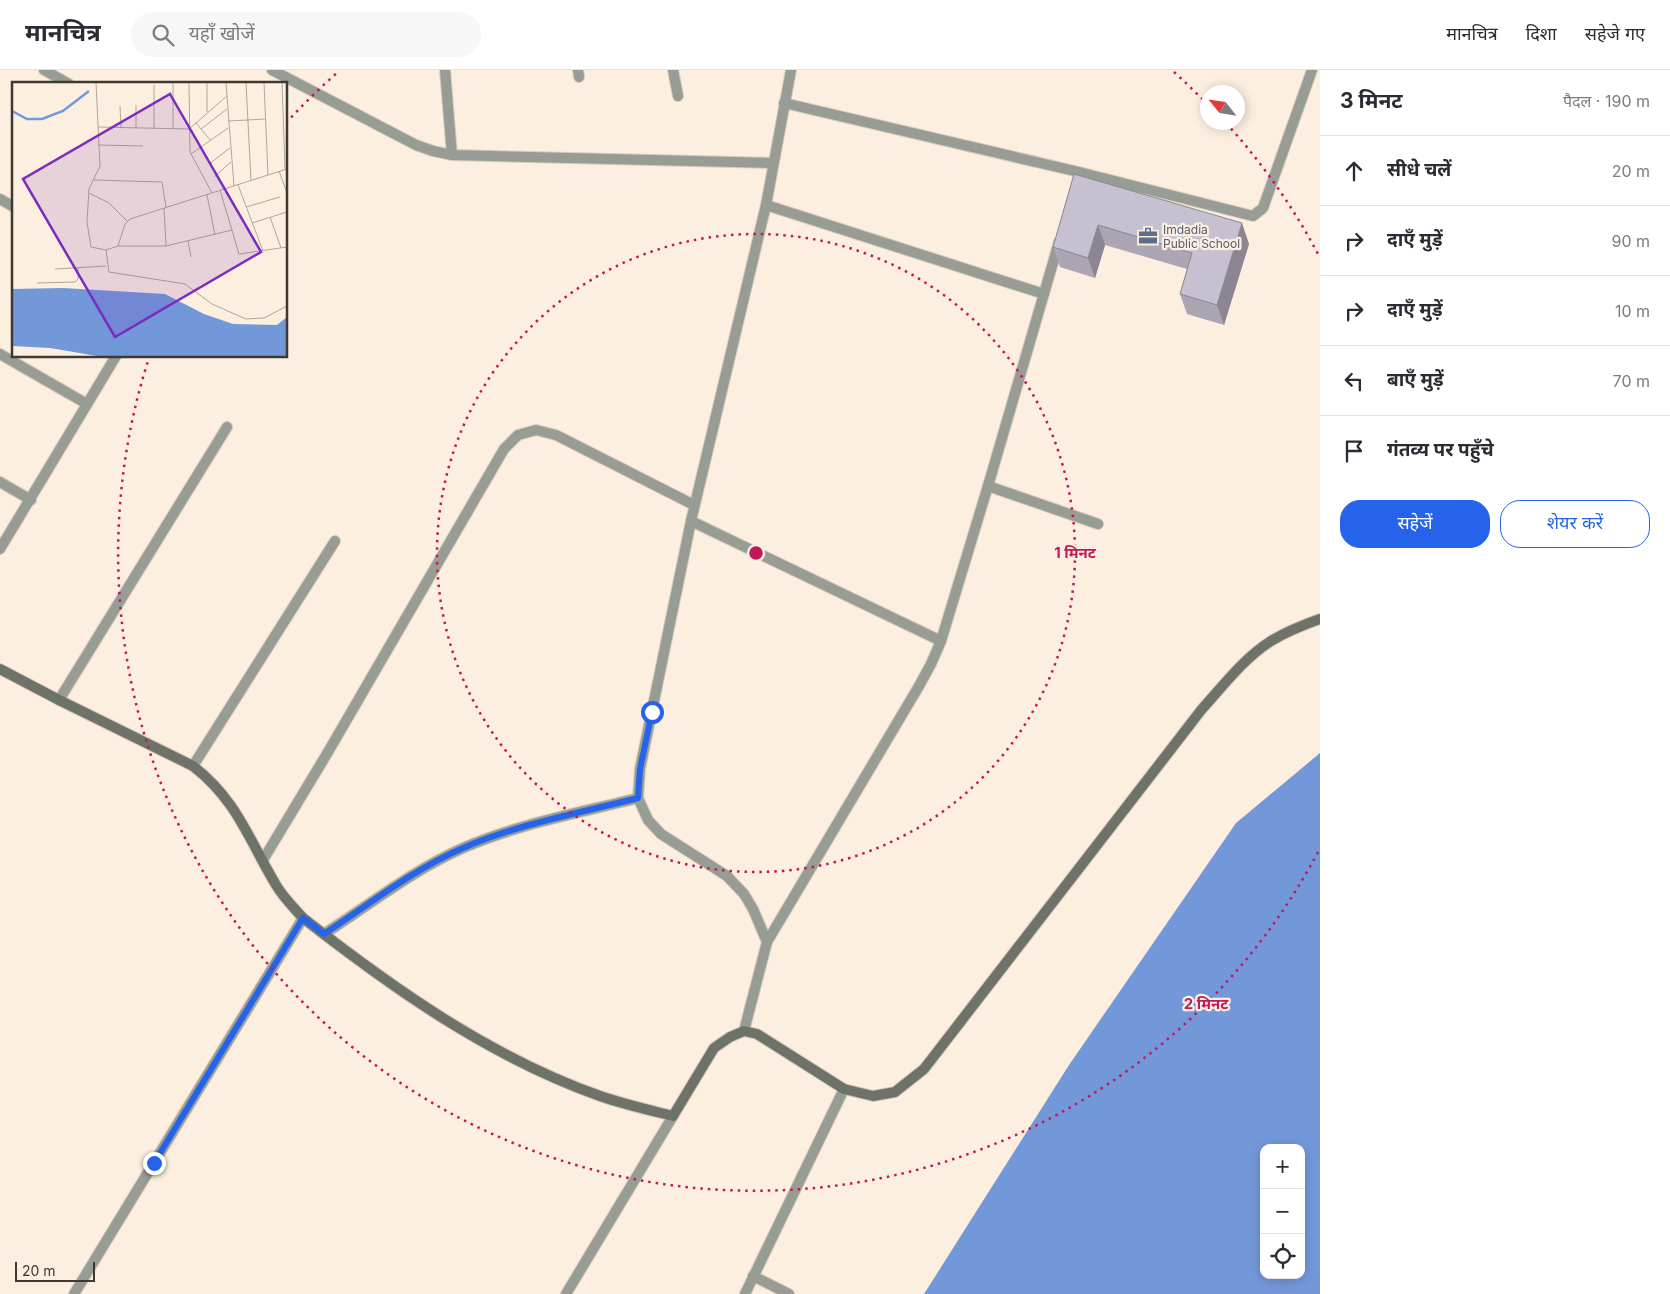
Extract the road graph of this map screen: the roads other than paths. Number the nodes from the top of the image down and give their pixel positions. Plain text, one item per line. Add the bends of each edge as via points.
1 (44, 70) edge
2 (272, 70) edge
3 (445, 70) edge
4 (673, 70) edge
5 (791, 70) edge
6 (1312, 70) edge
7 (283, 77) edge
8 (65, 82) edge
9 (678, 96) dead end
10 (784, 102) junction
11 (452, 155) junction
12 (772, 163) junction
13 (0, 200) edge
14 (766, 205) junction
15 (12, 207) edge
16 (1063, 228) edge
17 (1044, 294) junction
18 (0, 354) edge
19 (115, 358) edge
20 (88, 404) junction
21 (227, 427) dead end
22 (0, 482) edge
23 (988, 486) junction
24 (31, 500) junction
25 (694, 504) junction
26 (691, 521) junction
27 (1098, 524) dead end
28 (335, 541) dead end
29 (0, 549) edge
30 (1320, 619) edge
31 (941, 641) junction
32 (0, 669) edge
33 (59, 700) junction
34 (193, 766) junction
35 (638, 798) junction
36 (263, 860) junction
37 (303, 918) junction
38 (324, 934) junction
39 (767, 942) junction
40 (744, 1031) junction
41 (844, 1088) junction
42 (673, 1116) junction
43 (753, 1276) junction
44 (74, 1294) edge
45 (566, 1294) edge
46 (745, 1294) edge
47 (789, 1294) edge

1 - 8 street
2 - 7 street
3 - 11 street
4 - 9 street
5 - 10 street
6 - 10 street via 1263,208 1253,216
7 - 11 street via 416,145
10 - 12 street
11 - 12 street
12 - 14 street
13 - 15 street
14 - 17 street
14 - 25 street
16 - 17 street
17 - 23 street
18 - 20 street
19 - 20 street
20 - 24 street
21 - 33 street
22 - 24 street
23 - 27 street
23 - 31 street
24 - 29 street
25 - 26 street
25 - 36 street via 556,435 536,430 518,435 504,449
26 - 31 street
26 - 35 street via 640,769
28 - 34 street
30 - 41 street via 1270,642 1246,661 1202,709 924,1070 895,1092 873,1096
31 - 39 street via 923,678
32 - 33 street
33 - 34 street
34 - 36 street via 226,797
35 - 38 street via 520,827 461,849 431,864
35 - 39 street via 648,820 661,834 727,876 744,894
36 - 37 street via 276,886
37 - 38 street
37 - 44 street
38 - 42 street via 415,1000 500,1051 600,1096
39 - 40 street
40 - 41 street via 757,1034
40 - 42 street via 714,1048
41 - 43 street
42 - 45 street
43 - 46 street
43 - 47 street

